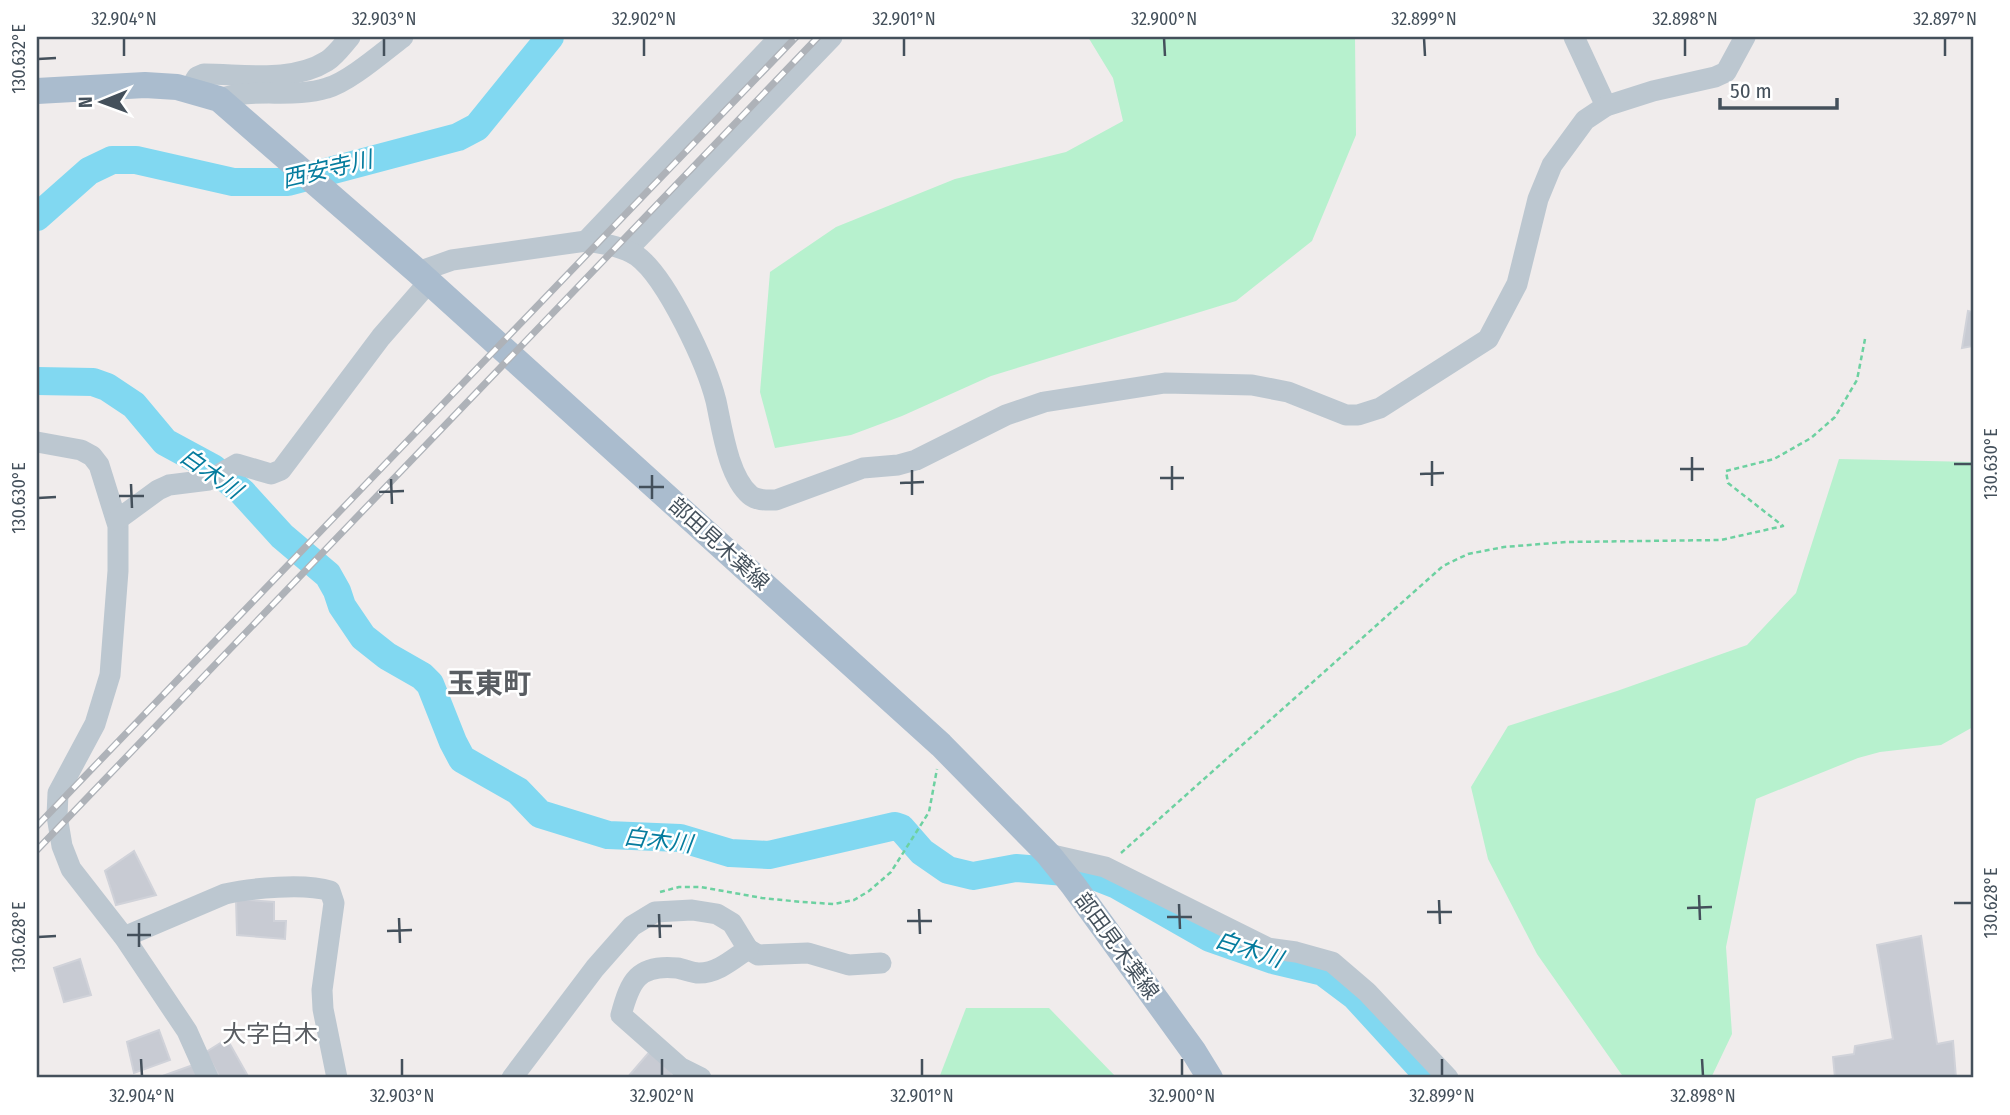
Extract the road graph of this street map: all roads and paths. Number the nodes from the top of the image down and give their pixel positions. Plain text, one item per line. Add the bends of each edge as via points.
1 (349, 37) edge
2 (403, 37) edge
3 (780, 37) edge
4 (832, 37) edge
5 (1574, 37) edge
6 (1745, 37) edge
7 (189, 90) junction
8 (37, 91) edge
9 (219, 99) junction
10 (1606, 106) junction
11 (586, 242) junction
12 (627, 250) junction
13 (423, 277) junction
14 (1865, 339) dead end
15 (37, 443) edge
16 (117, 520) junction
17 (941, 745) junction
18 (1052, 859) junction
19 (1105, 867) junction
20 (655, 894) dead end
21 (124, 937) junction
22 (748, 949) junction
23 (881, 963) dead end
24 (208, 1078) edge
25 (337, 1078) edge
26 (512, 1078) edge
27 (701, 1078) edge
28 (1210, 1078) edge
29 (1448, 1078) edge

1 - 7 street via 330,59 309,70 285,75 204,74
2 - 9 street via 328,88 238,93
3 - 11 street
4 - 12 street
5 - 10 street
6 - 10 street via 1726,72
7 - 8 main road, 部田見木葉線 via 145,85
7 - 9 main road, 部田見木葉線
9 - 13 main road, 部田見木葉線
10 - 12 street via 1585,120 1552,165 1538,199 1517,284 1488,338 1380,408 1358,415 1340,414 1288,392 1252,385 1165,383 1044,402 1006,415 916,460 863,468 776,500 762,500 750,495 739,479 698,351 663,286
11 - 12 street
11 - 13 street via 452,260
13 - 16 street via 281,470 271,474 237,464 209,480 158,490
13 - 17 main road, 部田見木葉線
14 - 19 path via 1857,380 1835,417 1811,438 1774,459 1726,471 1728,483 1783,526 1721,540 1504,547 1468,554 1443,566
15 - 16 street via 92,456
16 - 21 street via 110,675 96,724 58,793 57,816 71,869
17 - 18 main road, 部田見木葉線
17 - 20 path via 929,812 891,872 854,900 802,902 701,887
18 - 19 street
18 - 28 main road, 部田見木葉線
19 - 29 street via 1268,948 1332,962 1367,992
21 - 24 street via 187,1031
21 - 25 street via 240,890 316,887 330,891 334,903 322,990
22 - 23 street via 758,955 808,953 849,965
22 - 26 street via 732,923 717,914 655,912 632,926 594,968
22 - 27 street via 722,968 699,973 656,968 639,975 628,989 621,1015 681,1068

